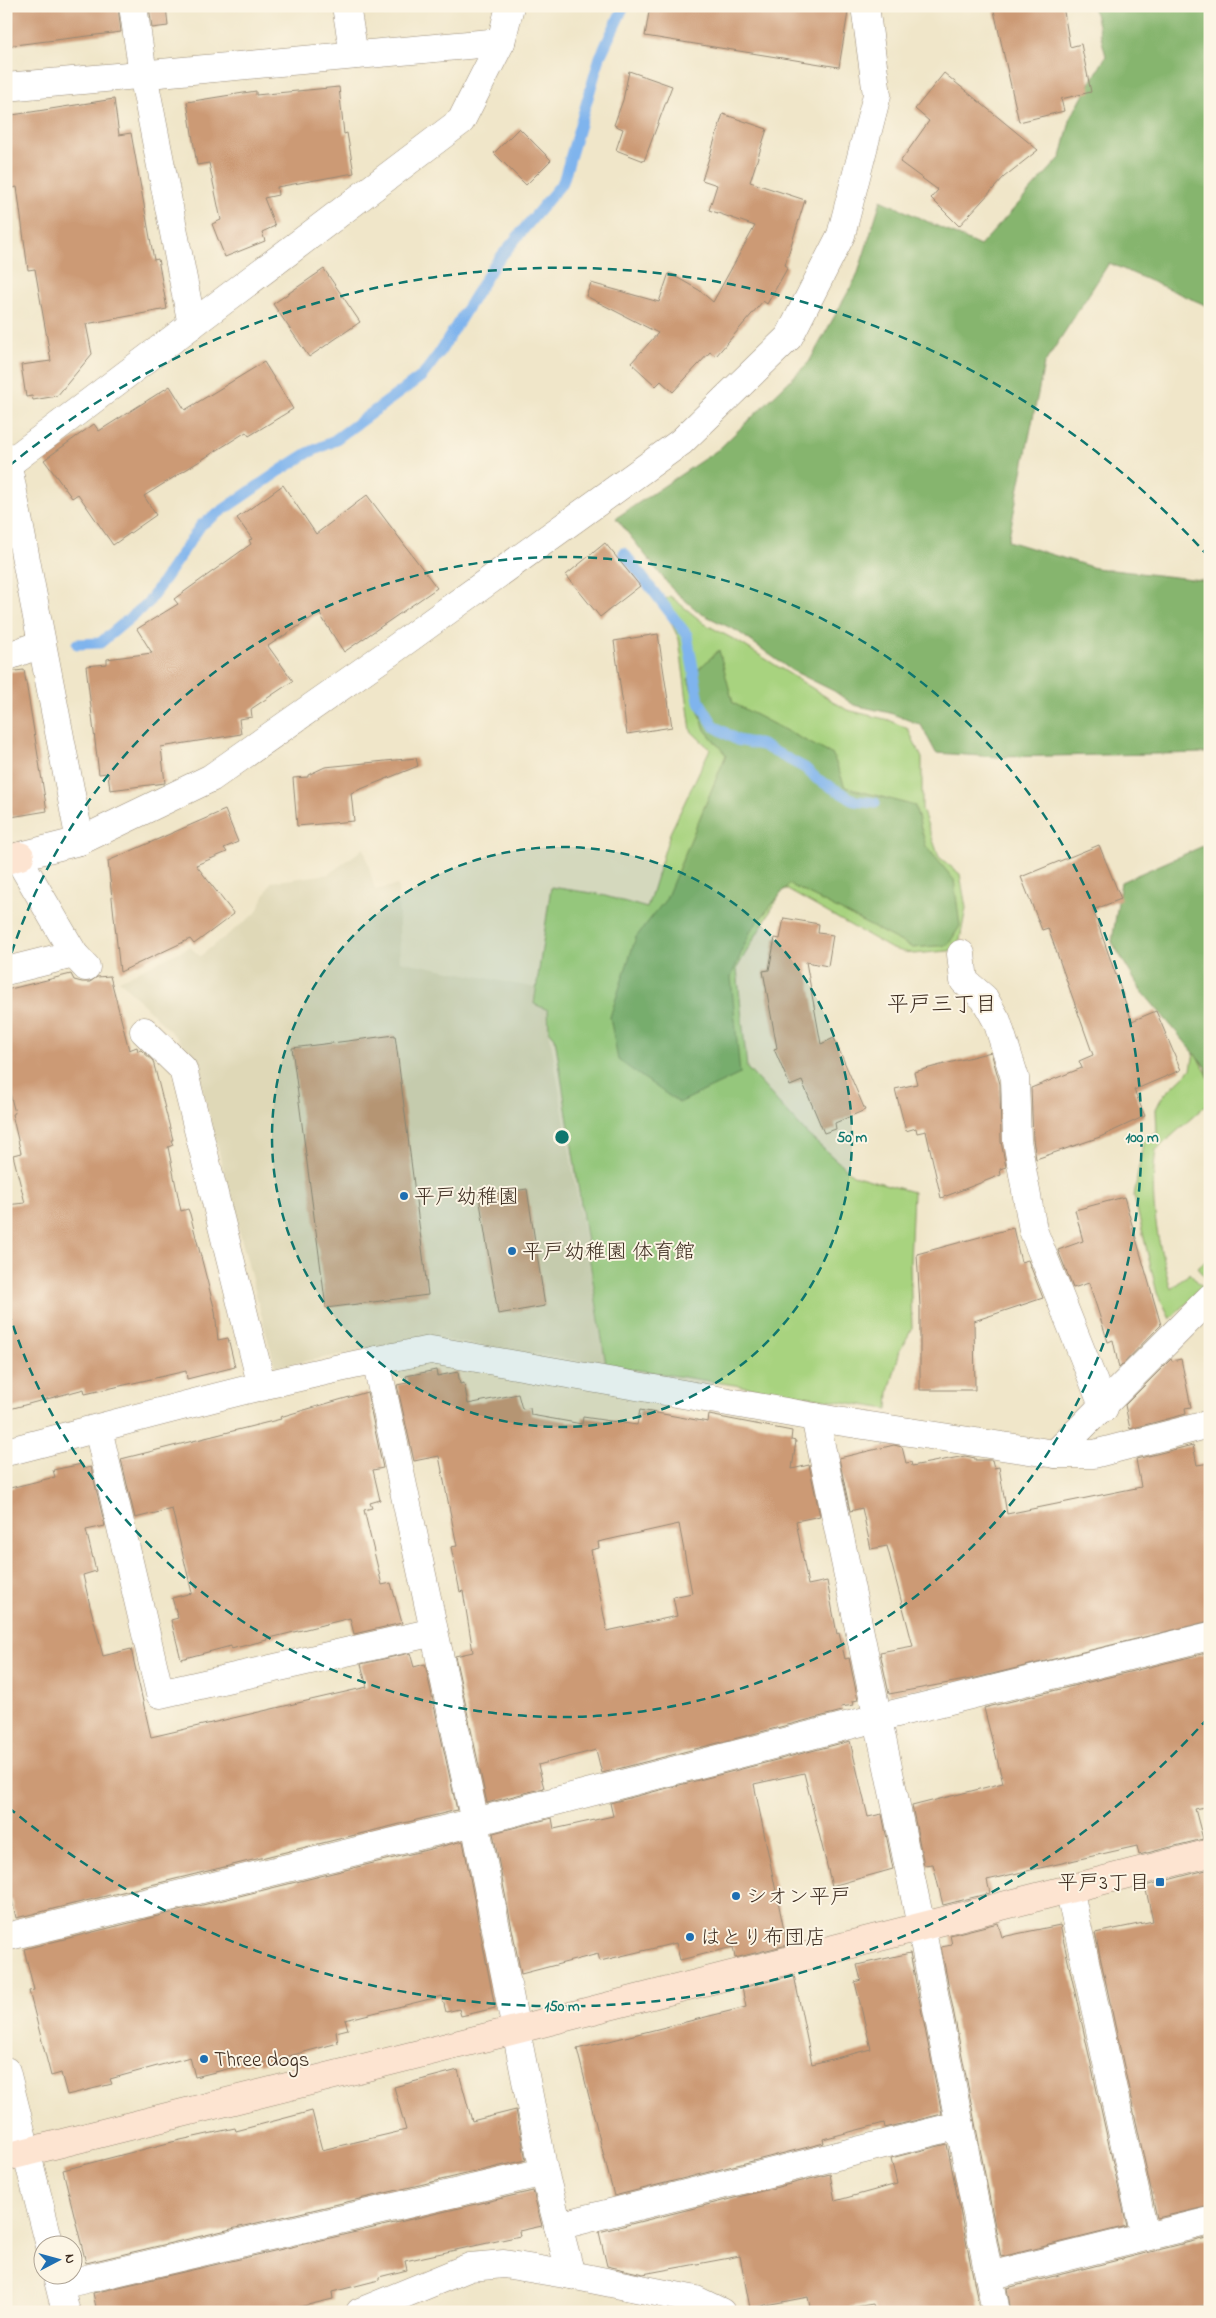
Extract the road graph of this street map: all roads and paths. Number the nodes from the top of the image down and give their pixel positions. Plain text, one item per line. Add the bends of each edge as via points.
1 (133, 6) edge
2 (346, 6) edge
3 (510, 6) edge
4 (866, 6) edge
5 (501, 42) junction
6 (354, 55) junction
7 (143, 74) junction
8 (6, 87) edge
9 (192, 325) junction
10 (7, 460) edge
11 (10, 493) edge
12 (41, 644) junction
13 (6, 658) edge
14 (80, 841) junction
15 (13, 858) edge
16 (961, 954) dead end
17 (6, 971) edge
18 (144, 1031) dead end
19 (1210, 1298) edge
20 (376, 1360) junction
21 (262, 1387) junction
22 (1104, 1408) junction
23 (816, 1417) junction
24 (1210, 1424) edge
25 (98, 1428) junction
26 (6, 1452) edge
27 (1055, 1454) junction
28 (434, 1632) junction
29 (1210, 1636) edge
30 (877, 1718) junction
31 (474, 1822) junction
32 (1210, 1853) edge
33 (1069, 1888) junction
34 (921, 1926) junction
35 (6, 1937) edge
36 (515, 2030) junction
37 (6, 2071) edge
38 (960, 2125) junction
39 (16, 2155) edge
40 (544, 2172) junction
41 (1210, 2221) edge
42 (558, 2226) junction
43 (46, 2236) edge
44 (1146, 2237) junction
45 (82, 2275) edge
46 (571, 2275) junction
47 (989, 2276) junction
48 (60, 2286) edge
49 (66, 2312) edge
50 (360, 2312) edge
51 (720, 2312) edge
52 (996, 2312) edge

1 - 7 street
2 - 6 street
3 - 5 street
4 - 14 street via 877,95 841,235 788,337 681,442 393,650 211,778
5 - 6 street
5 - 9 street via 461,121
6 - 7 street
7 - 8 street
7 - 9 street
9 - 10 street
10 - 11 street
11 - 12 street
12 - 13 street
12 - 14 street
14 - 15 street
15 - 17 street via 24,868 80,960
16 - 22 street via 964,981 984,998 997,1021 1015,1078 1017,1141 1032,1230
18 - 21 street via 183,1069
19 - 22 street
20 - 21 street
20 - 23 street via 431,1350
20 - 28 street
21 - 25 street
22 - 27 street
23 - 27 street
23 - 30 street
24 - 27 street via 1094,1454
25 - 26 street
25 - 28 street via 160,1694
28 - 31 street
29 - 30 street
30 - 31 street
30 - 34 street
31 - 35 street
31 - 36 street
32 - 33 street
33 - 34 street
33 - 44 street
34 - 36 street
34 - 38 street
36 - 39 street
36 - 40 street
37 - 39 street
38 - 42 street
38 - 47 street
39 - 43 street
40 - 42 street
40 - 45 street
41 - 44 street
42 - 46 street
44 - 47 street
46 - 50 street via 504,2264 470,2267
46 - 51 street via 696,2300
47 - 52 street
48 - 49 street

